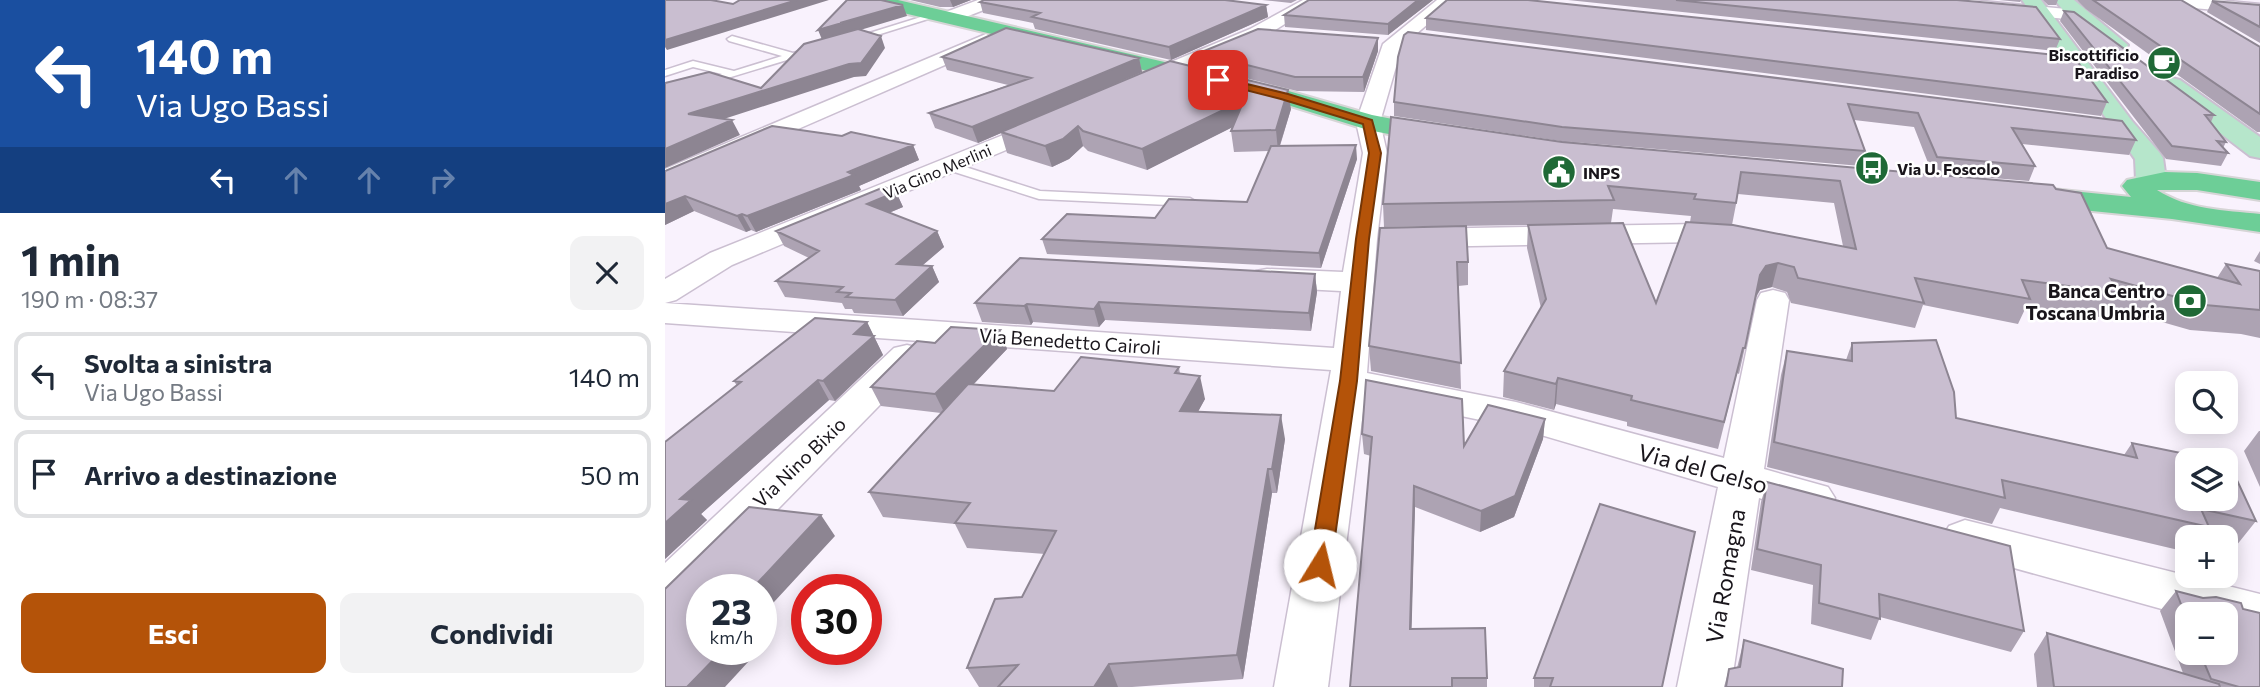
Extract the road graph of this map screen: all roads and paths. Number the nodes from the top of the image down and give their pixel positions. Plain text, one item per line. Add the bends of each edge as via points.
1 (874, 0) edge
2 (993, 0) edge
3 (1315, 0) edge
4 (1448, 0) edge
5 (1915, 0) edge
6 (2160, 0) edge
7 (2170, 1) edge
8 (2036, 6) edge
9 (1268, 8) dead end
10 (2070, 8) edge
11 (2260, 9) edge
12 (1294, 12) junction
13 (946, 15) junction
14 (2203, 20) edge
15 (1009, 30) junction
16 (1257, 33) junction
17 (1284, 35) edge
18 (1429, 38) edge
19 (732, 40) dead end
20 (1391, 40) junction
21 (841, 43) edge
22 (828, 46) edge
23 (2131, 55) edge
24 (792, 56) junction
25 (2047, 59) edge
26 (2077, 62) junction
27 (1174, 70) junction
28 (2152, 71) edge
29 (665, 73) edge
30 (734, 74) junction
31 (1123, 91) edge
32 (665, 94) edge
33 (1074, 113) edge
34 (1368, 122) junction
35 (2095, 123) edge
36 (2123, 127) junction
37 (1466, 140) edge
38 (2260, 150) edge
39 (950, 166) junction
40 (665, 179) edge
41 (2144, 183) junction
42 (2260, 191) edge
43 (1210, 203) edge
44 (2172, 210) junction
45 (2260, 223) edge
46 (1362, 239) junction
47 (1751, 240) edge
48 (1236, 277) edge
49 (1358, 282) junction
50 (665, 293) edge
51 (1773, 300) dead end
52 (665, 313) edge
53 (932, 331) junction
54 (1349, 370) junction
55 (1742, 479) junction
56 (1849, 507) edge
57 (1928, 528) edge
58 (665, 593) edge
59 (2260, 615) edge
60 (1301, 687) edge
61 (1704, 687) edge

1 - 13 main road
2 - 13 street
3 - 12 street
4 - 20 street
5 - 8 street
6 - 7 street
7 - 11 street
7 - 14 street
8 - 10 street
8 - 26 street
9 - 12 street
10 - 23 street
12 - 16 street
13 - 15 main road
13 - 21 lane
15 - 27 main road
15 - 40 street
16 - 17 street
16 - 27 street
18 - 20 street
19 - 24 lane
20 - 34 street
22 - 24 lane
24 - 30 lane
25 - 26 street
26 - 36 street
27 - 31 street
27 - 34 main road
28 - 38 street
29 - 30 lane via 693,64
30 - 32 lane
33 - 39 street, Via Gino Merlini
34 - 37 main road
34 - 46 street via 1375,153
35 - 36 street
36 - 41 street via 2149,158
39 - 43 lane via 1039,195
39 - 50 street, Via Gino Merlini via 721,259
41 - 42 main road
41 - 44 main road via 2144,197
41 - 44 main road via 2103,192 2002,190
44 - 45 main road
46 - 47 street via 1700,233
46 - 49 street
48 - 49 street
49 - 54 street
51 - 55 street, Via Romagna
52 - 53 street, Via Benedetto Cairoli
53 - 54 street, Via Benedetto Cairoli
53 - 58 street, Via Nino Bixio
54 - 55 street, Via del Gelso
54 - 60 street
55 - 56 street, Via del Gelso
55 - 61 street, Via Romagna
57 - 59 street

